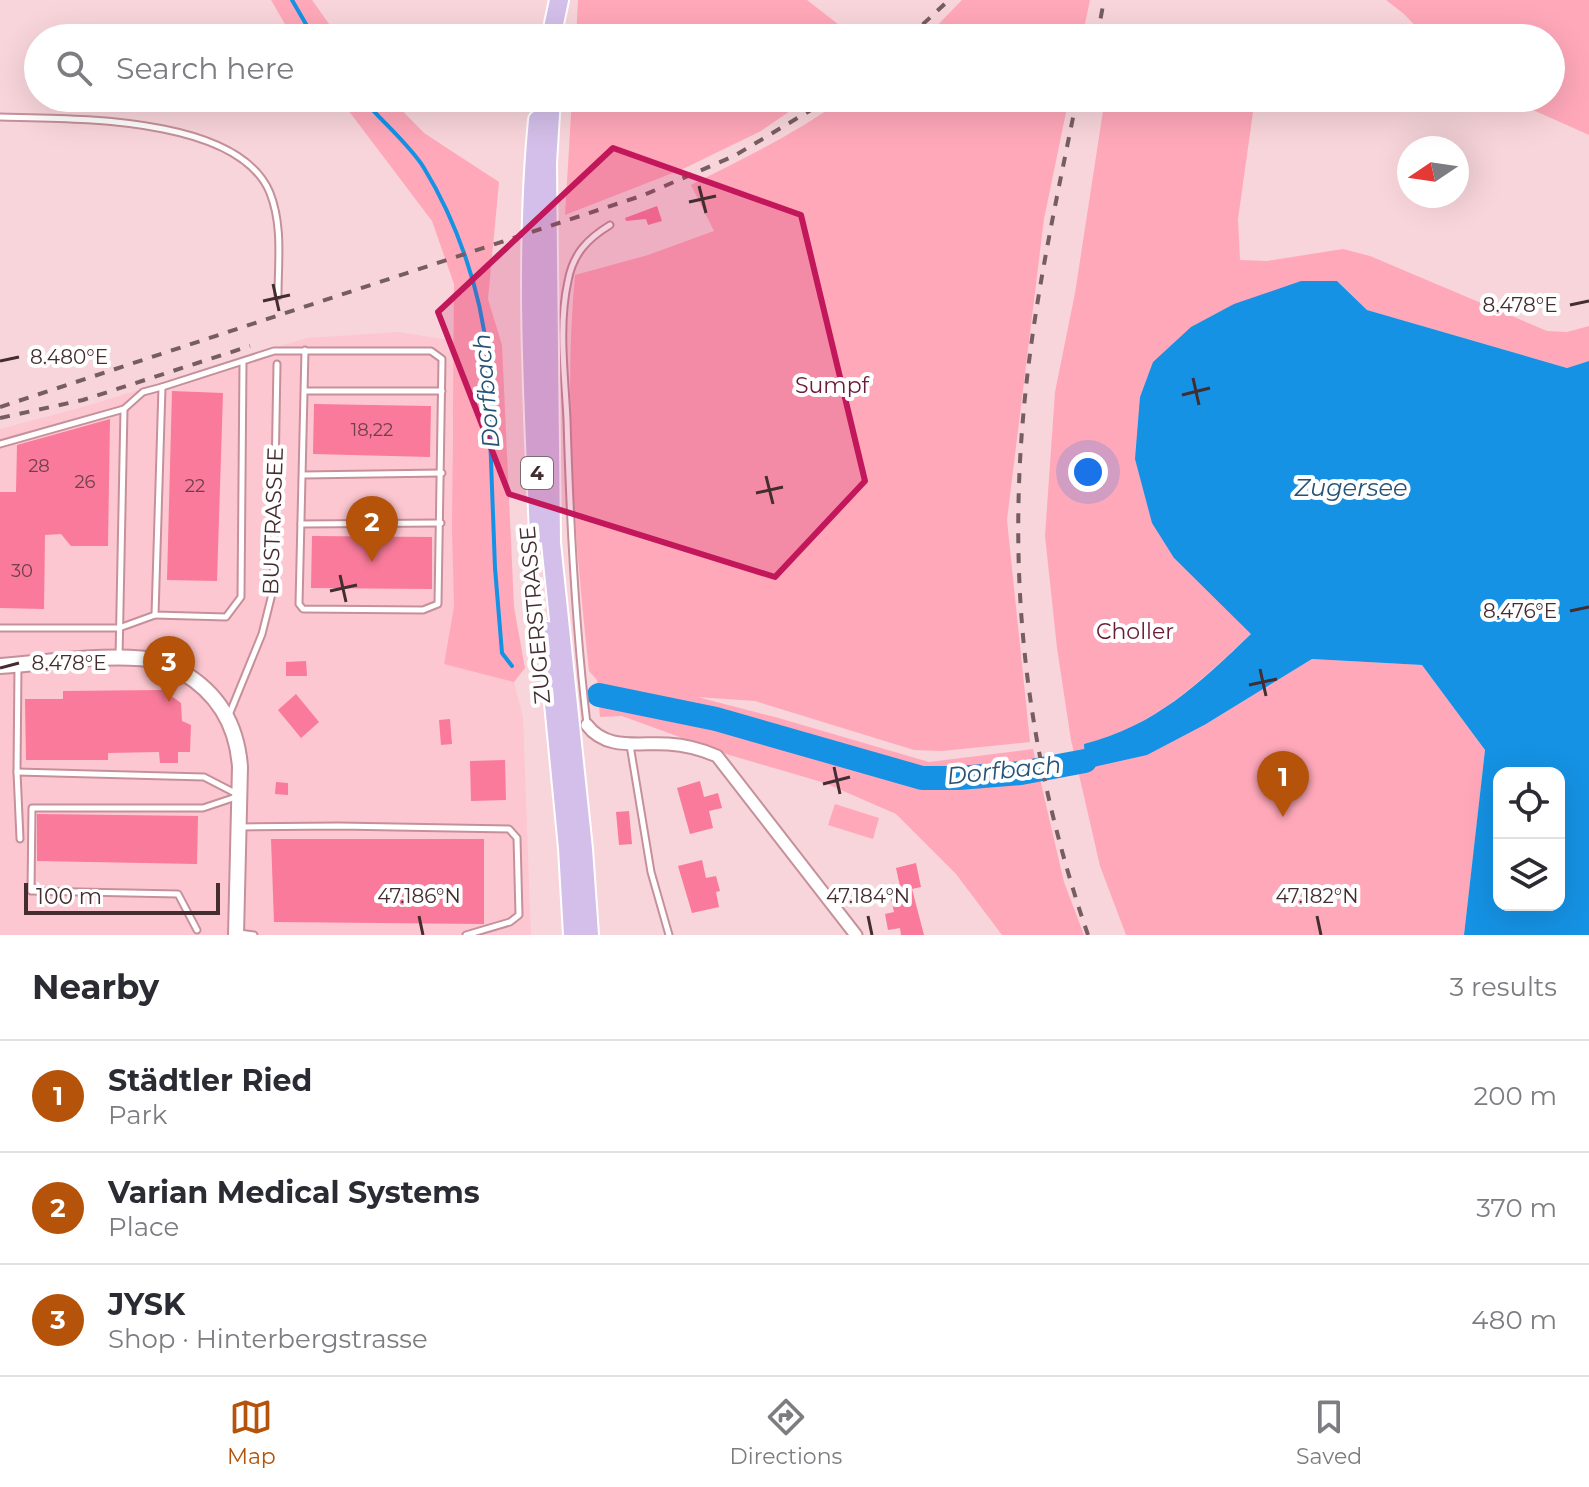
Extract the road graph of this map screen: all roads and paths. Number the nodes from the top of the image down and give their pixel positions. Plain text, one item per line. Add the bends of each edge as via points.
1 (559, 0) edge
2 (554, 24) edge
3 (539, 112) edge
4 (550, 112) edge
5 (0, 117) edge
6 (610, 225) dead end
7 (278, 296) dead end
8 (305, 350) junction
9 (243, 363) junction
10 (277, 364) dead end
11 (162, 387) junction
12 (305, 391) junction
13 (442, 391) junction
14 (124, 409) junction
15 (0, 444) edge
16 (442, 473) junction
17 (303, 475) junction
18 (441, 523) junction
19 (301, 524) junction
20 (155, 615) junction
21 (0, 628) edge
22 (119, 628) junction
23 (119, 659) junction
24 (18, 665) junction
25 (0, 666) edge
26 (228, 718) junction
27 (587, 725) joint
28 (630, 745) junction
29 (17, 772) junction
30 (240, 795) junction
31 (239, 827) junction
32 (20, 839) dead end
33 (568, 848) junction
34 (197, 930) dead end
35 (237, 934) edge
36 (254, 935) edge
37 (466, 935) edge
38 (565, 935) edge
39 (573, 935) edge
40 (589, 935) edge
41 (669, 935) edge
42 (856, 935) edge

1 - 2 main road
3 - 33 main road, ZUGERSTRASSE / 4 via 532,370 539,545
4 - 40 main road, ZUGERSTRASSE / 4 via 551,543
5 - 7 lane via 118,123 203,139 238,154 264,182 275,211
6 - 27 lane, ZUGERSTRASSE via 577,255 563,325 571,536
8 - 9 lane via 274,351
8 - 12 lane
8 - 13 lane via 431,351 442,359
9 - 11 lane
9 - 20 lane via 241,597 226,617
10 - 26 lane, BUSTRASSEE via 273,590 262,634
11 - 14 lane via 143,392
11 - 20 lane
12 - 13 lane
12 - 17 lane
13 - 16 lane
14 - 15 lane
14 - 22 lane
16 - 17 lane
16 - 18 lane
17 - 19 lane
18 - 19 lane
18 - 19 lane via 438,604 423,610 303,609
20 - 22 lane
21 - 22 lane
22 - 23 lane
23 - 24 street
23 - 26 street via 164,662 201,684
24 - 25 street
24 - 29 lane
26 - 30 street via 239,749
27 - 28 street via 602,739
28 - 41 lane via 651,872
28 - 42 street via 668,744 717,756
29 - 30 lane via 204,777
29 - 32 lane
30 - 31 street
30 - 34 lane via 203,808 32,808 31,891 178,894
31 - 35 street
31 - 37 lane via 509,829 517,838 519,915
33 - 38 main road via 562,868
33 - 39 main road, ZUGERSTRASSE / 4
35 - 36 lane

